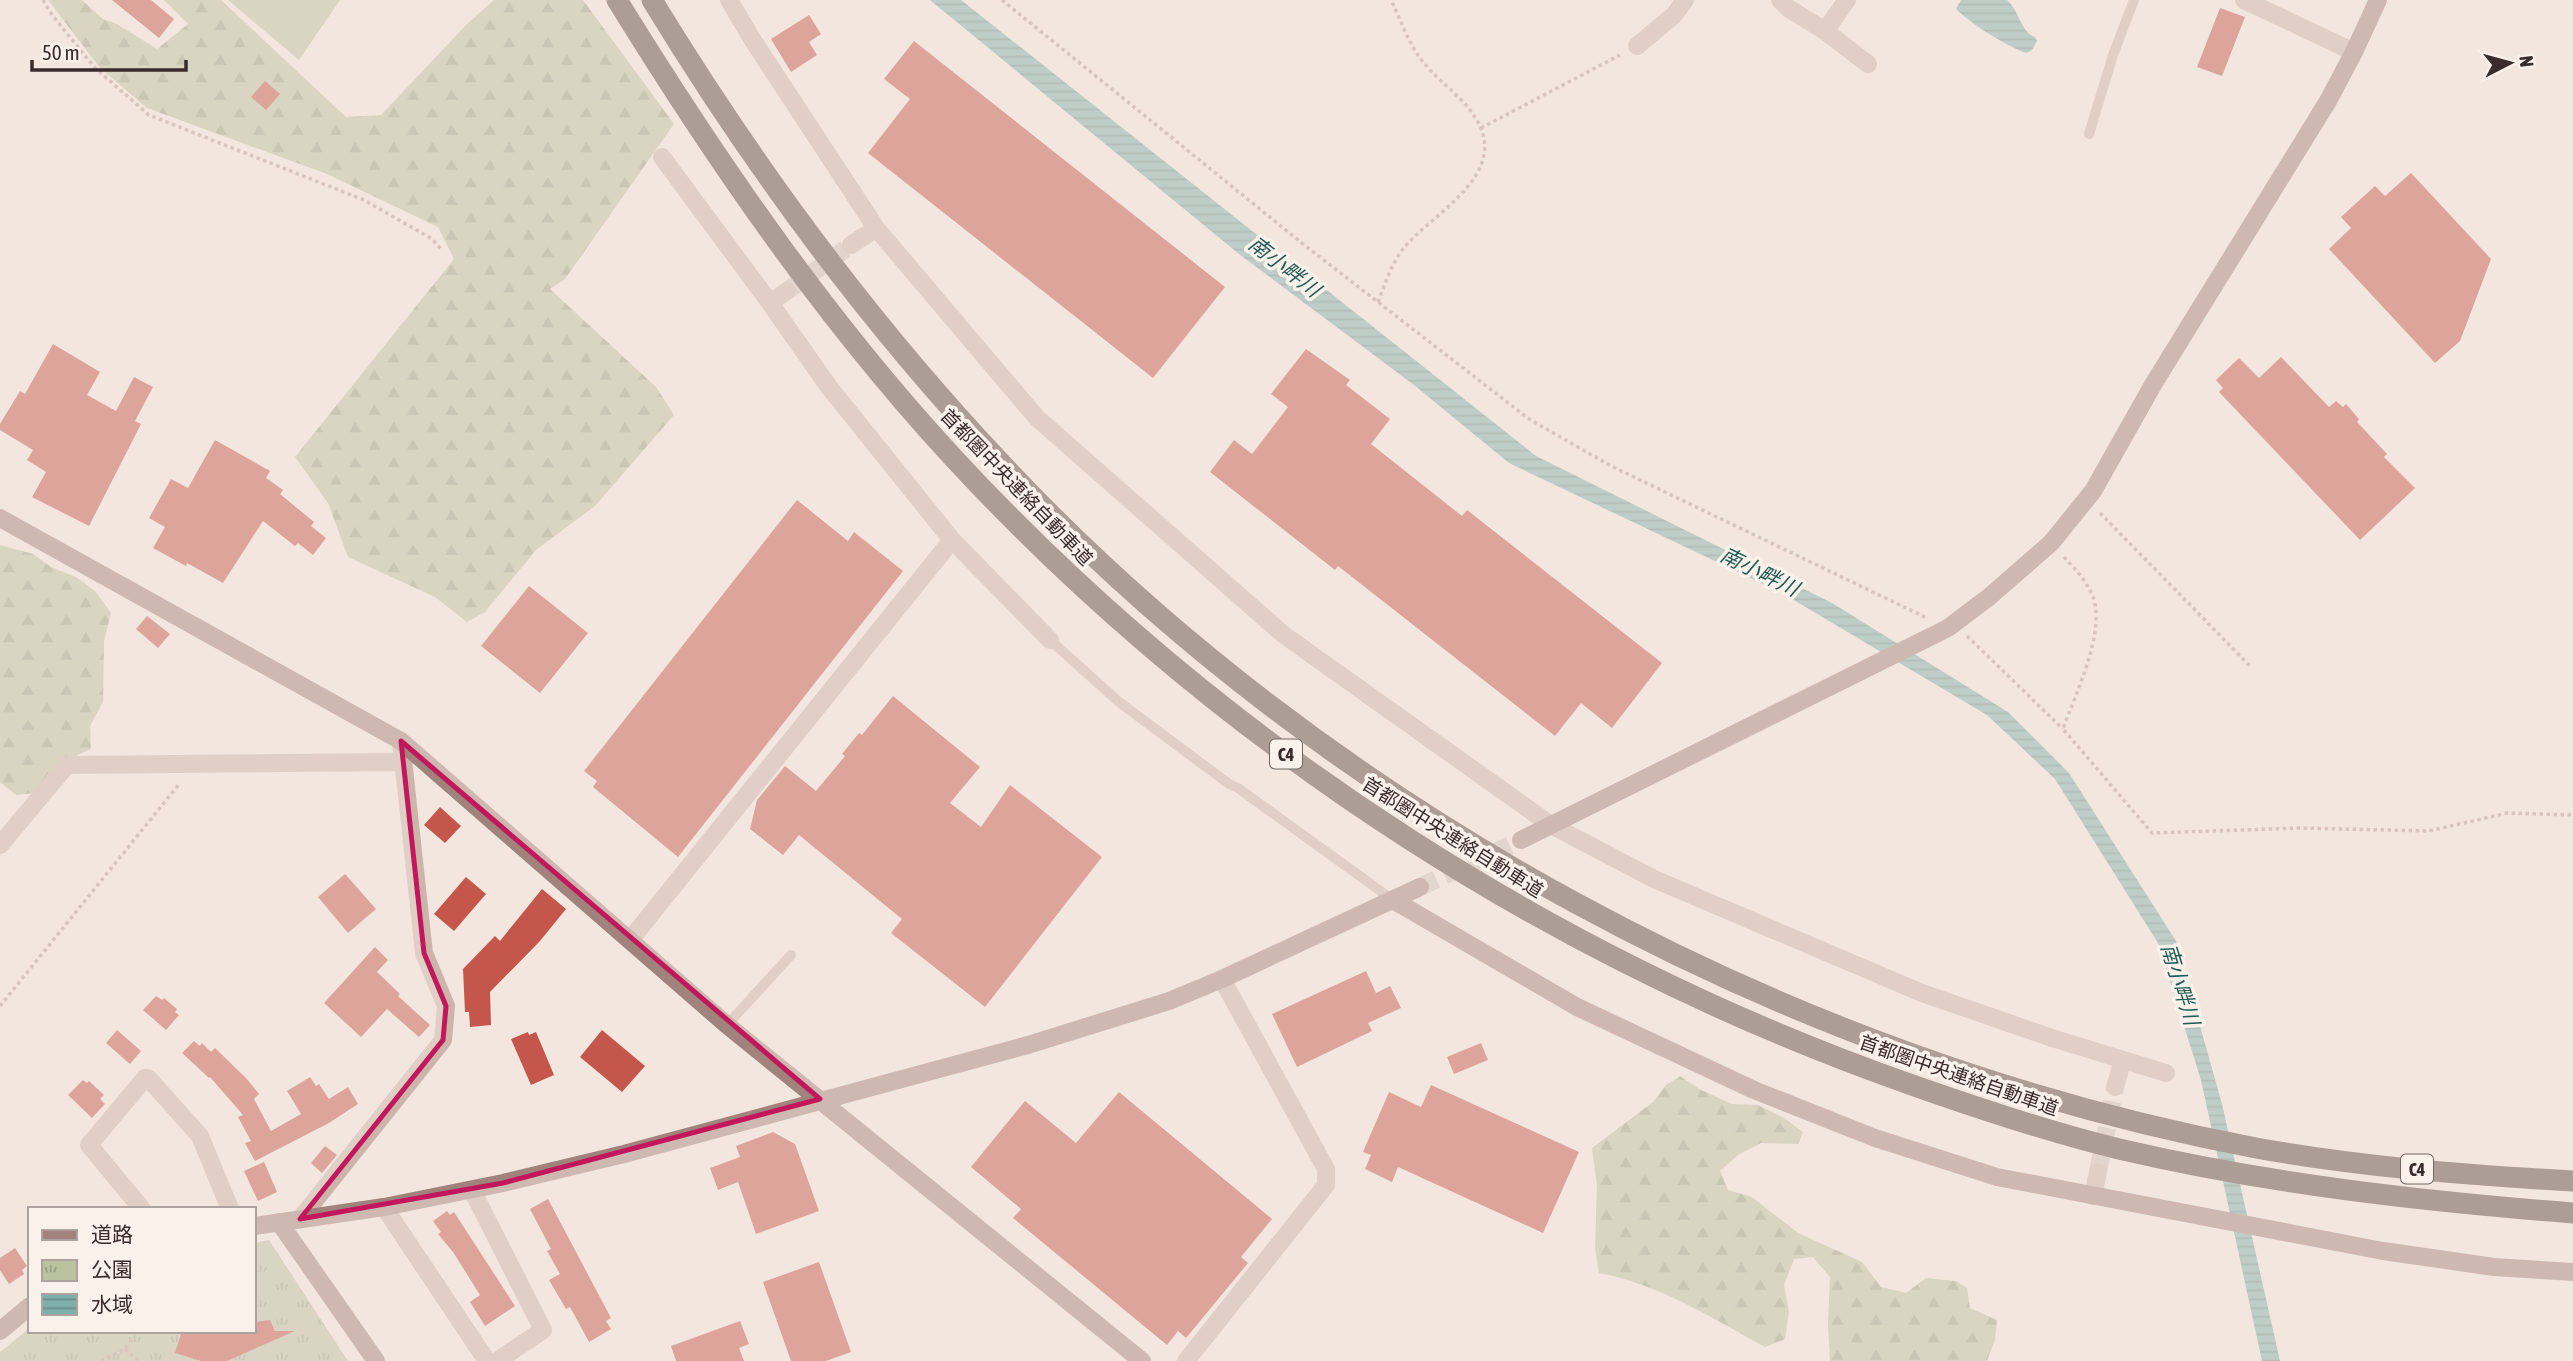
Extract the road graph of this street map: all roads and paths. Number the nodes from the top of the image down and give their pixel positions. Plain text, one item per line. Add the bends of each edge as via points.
1 (43, 0) edge
2 (617, 0) edge
3 (652, 0) edge
4 (729, 0) edge
5 (1002, 0) edge
6 (1391, 0) edge
7 (1685, 0) edge
8 (1780, 0) edge
9 (1847, 0) edge
10 (2134, 0) edge
11 (2244, 0) edge
12 (2378, 0) edge
13 (1825, 32) junction
14 (1637, 46) joint
15 (2354, 52) junction
16 (1868, 64) dead end
17 (1481, 128) junction
18 (2089, 134) dead end
19 (662, 157) dead end
20 (876, 228) junction
21 (851, 245) tunnel mouth
22 (442, 250) dead end
23 (787, 292) tunnel mouth
24 (1378, 302) junction
25 (769, 303) junction
26 (2087, 499) junction
27 (0, 518) edge
28 (952, 540) junction
29 (2051, 543) junction
30 (1950, 627) junction
31 (1050, 640) joint
32 (2250, 666) dead end
33 (2063, 729) junction
34 (401, 741) junction
35 (403, 762) junction
36 (195, 765) junction
37 (2573, 815) edge
38 (1551, 825) junction
39 (1521, 840) tunnel mouth
40 (0, 845) edge
41 (1420, 887) tunnel mouth
42 (1393, 900) junction
43 (630, 940) junction
44 (791, 955) dead end
45 (1222, 979) junction
46 (0, 1006) edge
47 (727, 1025) junction
48 (2123, 1060) junction
49 (2166, 1073) dead end
50 (2115, 1087) tunnel mouth
51 (820, 1099) junction
52 (2098, 1172) tunnel mouth
53 (2573, 1181) edge
54 (472, 1190) junction
55 (2093, 1196) junction
56 (140, 1207) edge
57 (229, 1207) edge
58 (384, 1207) junction
59 (2573, 1213) edge
60 (300, 1219) junction
61 (279, 1223) junction
62 (256, 1226) edge
63 (2573, 1272) edge
64 (28, 1308) edge
65 (0, 1331) edge
66 (133, 1338) dead end
67 (125, 1349) junction
68 (101, 1361) edge
69 (139, 1361) edge
70 (376, 1361) edge
71 (487, 1361) edge
72 (497, 1361) edge
73 (1142, 1361) edge
74 (1186, 1361) edge

1 - 22 path via 95,68 149,116 364,200 432,239
2 - 59 highway, 首都圏中央連絡自動車道 / C4 via 749,201 821,299 975,482 1074,580 1237,719 1421,848 1544,922 1692,996 1847,1062 2016,1121 2113,1148 2269,1179 2437,1202
3 - 53 highway, 首都圏中央連絡自動車道 / C4 via 766,173 844,279 1000,462 1094,556 1177,629 1260,697 1432,819 1559,896 1704,968 1845,1030 2022,1090 2261,1149 2431,1170
4 - 20 street
5 - 24 path
6 - 17 path via 1420,58 1460,96
7 - 14 street
8 - 13 street
9 - 13 street
10 - 18 lane
11 - 15 street
12 - 15 street
13 - 16 street
14 - 17 path
15 - 26 street
17 - 24 path via 1483,163 1474,182 1405,246
19 - 25 street
20 - 21 street
20 - 38 street via 1037,418 1284,635
23 - 25 street
24 - 30 path via 1529,419 1576,446
25 - 28 street via 829,387
26 - 29 street
26 - 32 path
27 - 34 street
28 - 31 street
28 - 43 street
29 - 30 street
29 - 33 path via 2084,579 2094,599 2095,635
30 - 33 path
30 - 38 street
31 - 42 lane via 1176,747
33 - 37 path via 2152,833 2300,828 2429,831 2507,813
34 - 35 street
34 - 43 street
35 - 36 street
35 - 60 street via 424,953 446,1006 443,1040
36 - 40 street via 66,765
36 - 46 path
38 - 39 street
38 - 48 street via 1654,879 1922,993
41 - 42 street
42 - 45 street
42 - 55 street via 1577,1007 1754,1090 1875,1138 1997,1177
43 - 47 street
44 - 47 lane
45 - 51 street via 1028,1045
45 - 74 street via 1326,1169 1325,1185
47 - 51 street
48 - 49 street
48 - 50 street
51 - 54 street via 624,1154
51 - 73 street
52 - 55 street
54 - 58 street
54 - 72 street via 542,1330
55 - 63 street via 2494,1268
56 - 57 street via 89,1145 148,1078 200,1136
58 - 60 street
58 - 71 street
60 - 61 street
61 - 62 street
61 - 70 street
64 - 65 street
66 - 67 path
67 - 68 path
67 - 69 path

